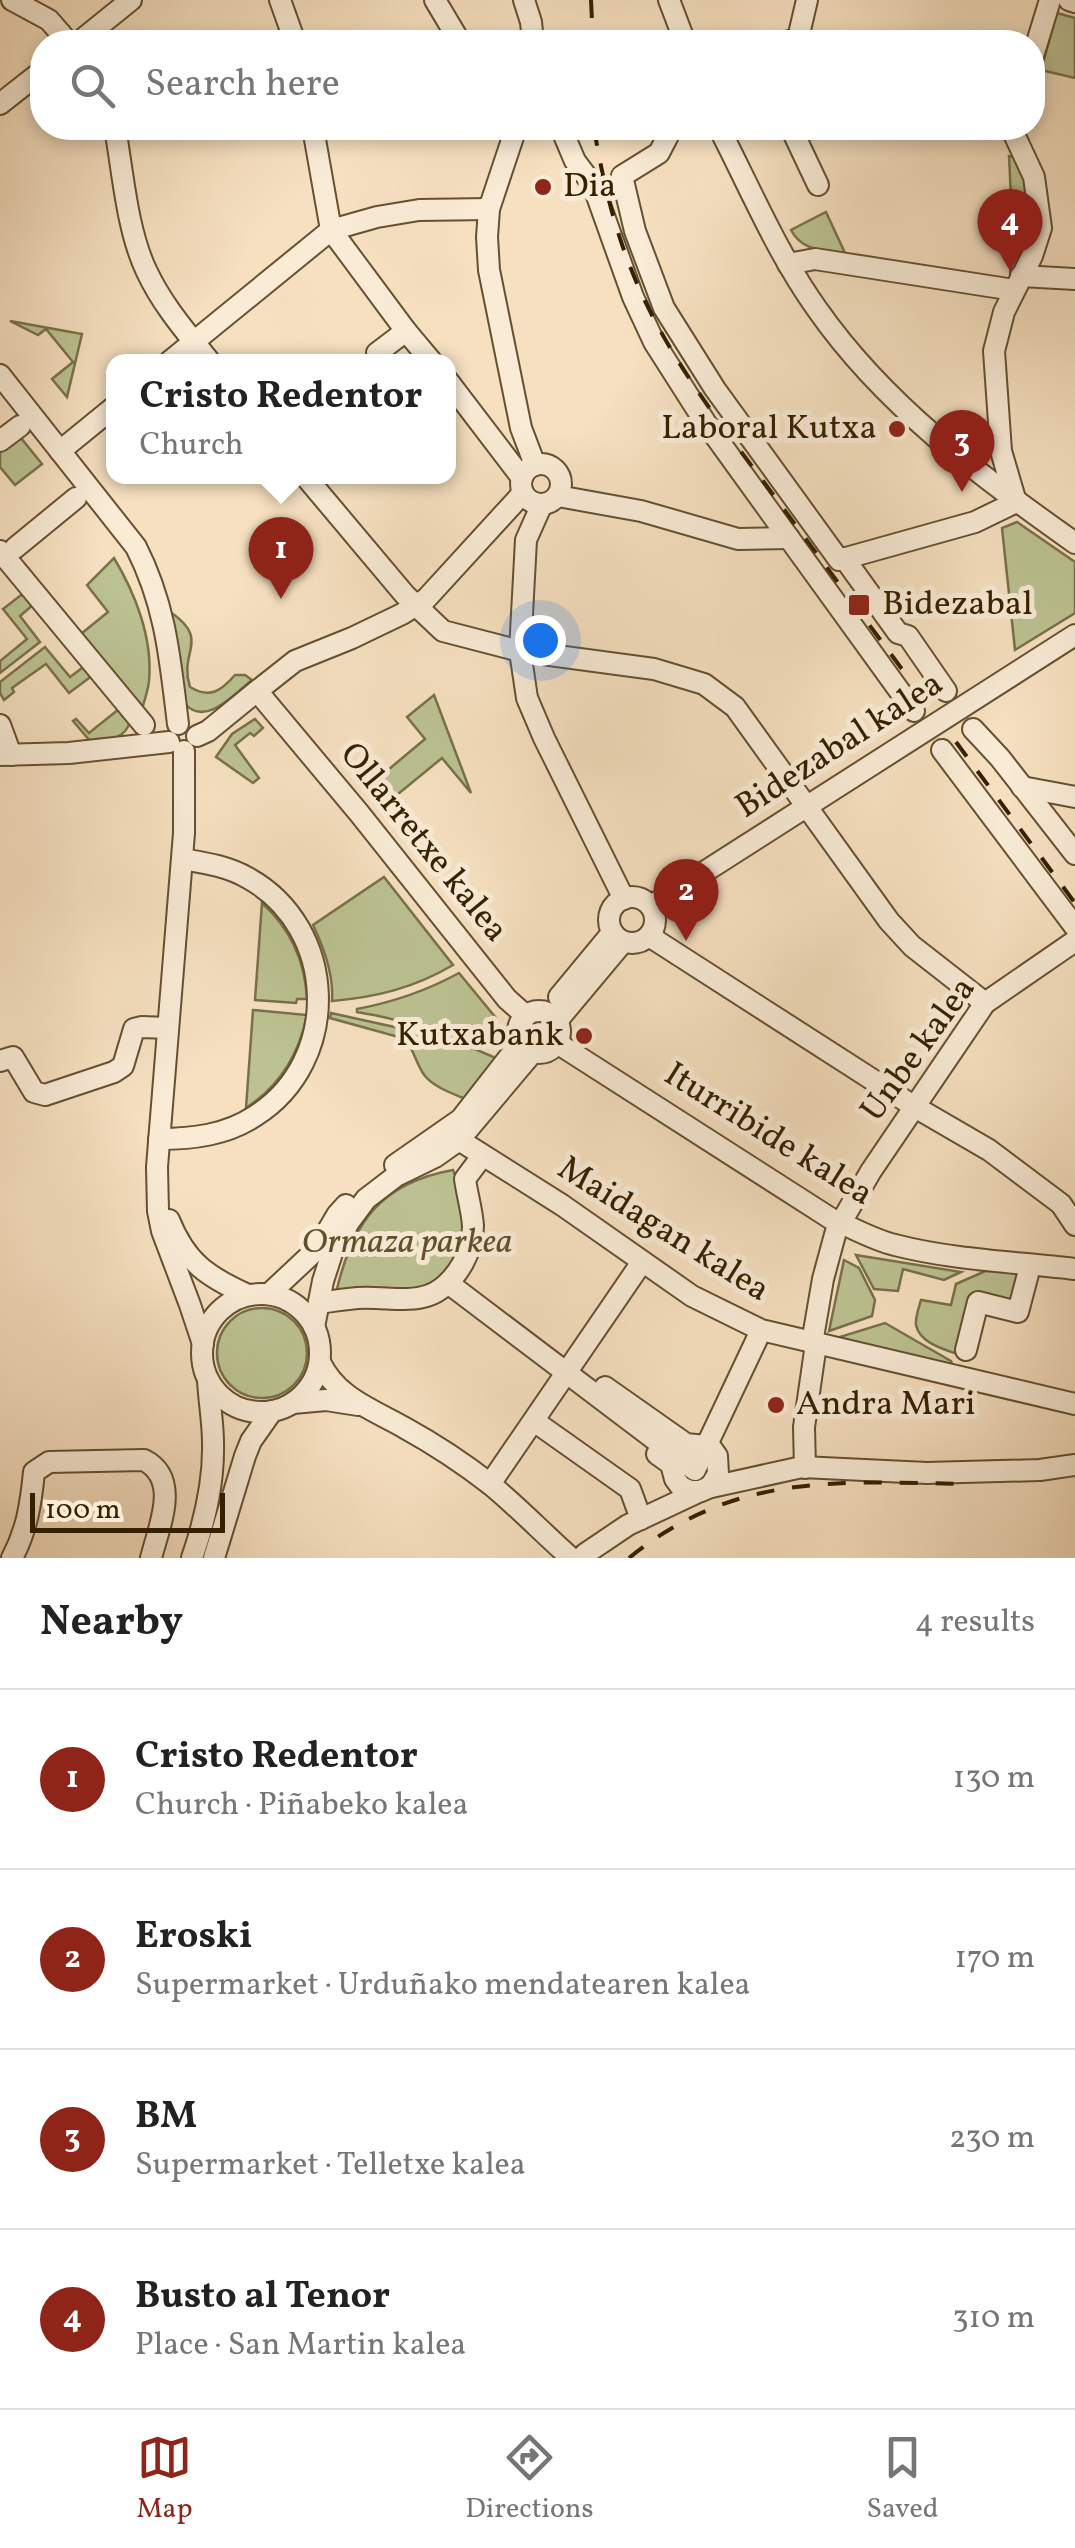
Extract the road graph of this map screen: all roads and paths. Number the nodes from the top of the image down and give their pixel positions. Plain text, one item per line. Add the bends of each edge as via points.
1 (12, 0) edge
2 (131, 0) edge
3 (280, 0) edge
4 (435, 0) edge
5 (524, 0) edge
6 (669, 0) edge
7 (807, 0) edge
8 (1050, 0) edge
9 (58, 30) edge
10 (94, 30) edge
11 (291, 30) edge
12 (453, 30) edge
13 (532, 30) edge
14 (680, 30) edge
15 (799, 30) edge
16 (1041, 30) edge
17 (30, 80) edge
18 (0, 104) edge
19 (118, 140) edge
20 (315, 140) edge
21 (512, 140) edge
22 (565, 140) edge
23 (666, 140) edge
24 (726, 140) edge
25 (797, 140) edge
26 (1017, 140) edge
27 (818, 185) dead end
28 (489, 209) junction
29 (332, 230) junction
30 (788, 264) junction
31 (1075, 279) edge
32 (1018, 283) junction
33 (406, 331) junction
34 (194, 342) junction
35 (179, 354) edge
36 (204, 354) edge
37 (377, 354) edge
38 (425, 354) edge
39 (0, 375) edge
40 (456, 391) edge
41 (106, 414) edge
42 (20, 426) dead end
43 (0, 442) edge
44 (1000, 450) junction
45 (60, 451) junction
46 (966, 463) junction
47 (527, 479) junction
48 (312, 484) edge
49 (76, 498) dead end
50 (550, 500) junction
51 (1016, 502) junction
52 (789, 538) junction
53 (1075, 542) edge
54 (7, 550) edge
55 (842, 559) junction
56 (416, 606) junction
57 (1072, 641) edge
58 (520, 651) junction
59 (257, 691) junction
60 (946, 691) dead end
61 (914, 711) dead end
62 (0, 724) edge
63 (144, 725) dead end
64 (973, 729) dead end
65 (183, 744) junction
66 (942, 750) dead end
67 (6, 755) edge
68 (1022, 787) junction
69 (1075, 797) edge
70 (808, 806) junction
71 (1075, 854) edge
72 (182, 858) junction
73 (624, 899) junction
74 (650, 906) junction
75 (1075, 927) edge
76 (649, 936) junction
77 (618, 937) junction
78 (1075, 940) edge
79 (985, 1003) junction
80 (546, 1023) junction
81 (168, 1028) junction
82 (526, 1047) junction
83 (0, 1061) edge
84 (914, 1107) junction
85 (159, 1138) junction
86 (459, 1140) junction
87 (477, 1163) dead end
88 (158, 1182) junction
89 (841, 1222) junction
90 (1075, 1225) edge
91 (642, 1262) junction
92 (1075, 1269) edge
93 (1028, 1274) dead end
94 (448, 1283) junction
95 (258, 1295) junction
96 (319, 1303) junction
97 (314, 1327) junction
98 (757, 1339) dead end
99 (202, 1344) junction
100 (814, 1344) junction
101 (966, 1350) dead end
102 (320, 1362) junction
103 (570, 1376) junction
104 (208, 1380) junction
105 (1075, 1404) edge
106 (360, 1406) junction
107 (282, 1407) junction
108 (541, 1426) dead end
109 (706, 1446) junction
110 (1075, 1466) edge
111 (805, 1468) junction
112 (490, 1484) junction
113 (707, 1488) junction
114 (642, 1519) junction
115 (578, 1556) edge
116 (12, 1558) edge
117 (150, 1558) edge
118 (192, 1558) edge
119 (214, 1558) edge

1 - 9 street
2 - 10 street
3 - 11 street
4 - 12 street
5 - 13 street
6 - 14 street
7 - 15 street
8 - 16 street
17 - 18 street
19 - 34 street via 146,270
20 - 29 street
21 - 28 street
22 - 52 street via 593,185 654,342
23 - 55 street via 659,153 622,176 664,308 715,389
24 - 30 street
25 - 27 street
26 - 32 street via 1034,177 1041,228
28 - 29 street via 419,210
28 - 47 street via 489,270
29 - 33 street
29 - 34 street
30 - 32 street via 815,259
30 - 46 street via 858,359
31 - 32 street
32 - 44 street via 994,351
33 - 37 street
33 - 38 street
34 - 35 street
34 - 36 street
39 - 45 street
40 - 47 street
41 - 45 street
42 - 43 street
44 - 46 street via 984,463
44 - 51 street
45 - 65 street via 136,547 150,576
46 - 51 street
47 - 50 street via 529,500
47 - 50 street via 549,465 558,472 562,482
47 - 56 street
48 - 56 street
49 - 54 street
50 - 52 street via 640,511 738,538
50 - 58 street via 526,540
51 - 53 street
51 - 55 street via 974,522
52 - 61 street
54 - 63 street
55 - 60 street
56 - 58 street via 443,631
56 - 59 street via 295,661
57 - 70 street, Bidezabal kalea
58 - 70 street via 704,684 736,707
58 - 73 street via 527,698
59 - 65 street
59 - 80 street, Ollarretxe kalea via 507,999
62 - 67 street
64 - 68 street
65 - 67 street
65 - 72 street
66 - 75 street
68 - 69 street
68 - 71 street
70 - 74 street, Bidezabal kalea
70 - 79 street via 889,921
72 - 81 street
72 - 85 street via 237,872 279,901 314,958 319,1009 301,1068 270,1105 214,1134
73 - 74 street
73 - 77 street via 609,924
74 - 76 street via 655,917
76 - 77 street via 635,943
76 - 84 street
77 - 80 street
78 - 79 street, Unbe kalea
79 - 84 street, Unbe kalea
80 - 82 street via 518,1028
80 - 82 street via 546,1052
80 - 89 street, Iturribide kalea
81 - 83 street via 134,1029 123,1066 45,1095 34,1092 16,1059
81 - 85 street
82 - 86 street
82 - 95 street via 461,1119 357,1193 317,1248
84 - 89 street, Unbe kalea
84 - 90 street via 1039,1186
85 - 88 street
86 - 91 street, Maidagan kalea
86 - 96 street via 366,1200 334,1250
87 - 94 street via 465,1178 470,1250
88 - 95 street via 168,1219 190,1258 207,1276
88 - 99 street via 162,1231
89 - 92 street, Iturribide kalea via 928,1252
89 - 100 street, Unbe kalea
91 - 100 street, Maidagan kalea via 761,1330
91 - 103 street
93 - 101 street via 1018,1312 978,1302
94 - 96 street via 405,1301
94 - 103 street
95 - 97 street via 296,1305
95 - 99 street via 226,1305
96 - 97 street
97 - 102 street
98 - 109 street
99 - 104 street
100 - 105 street, Maidagan kalea
100 - 111 street, Unbe kalea
102 - 106 street
102 - 107 street via 308,1390
103 - 109 street via 695,1470
103 - 112 street
103 - 113 street via 671,1464 681,1487
104 - 107 street via 235,1406 260,1412
104 - 118 street via 212,1476
106 - 107 street via 326,1400
106 - 112 street
107 - 119 street via 251,1441
108 - 114 street via 630,1490
109 - 113 street via 719,1465
110 - 111 street via 928,1473
111 - 113 street
112 - 115 street
113 - 114 street
114 - 115 street
116 - 117 street via 30,1515 34,1472 49,1462 144,1460 164,1480

